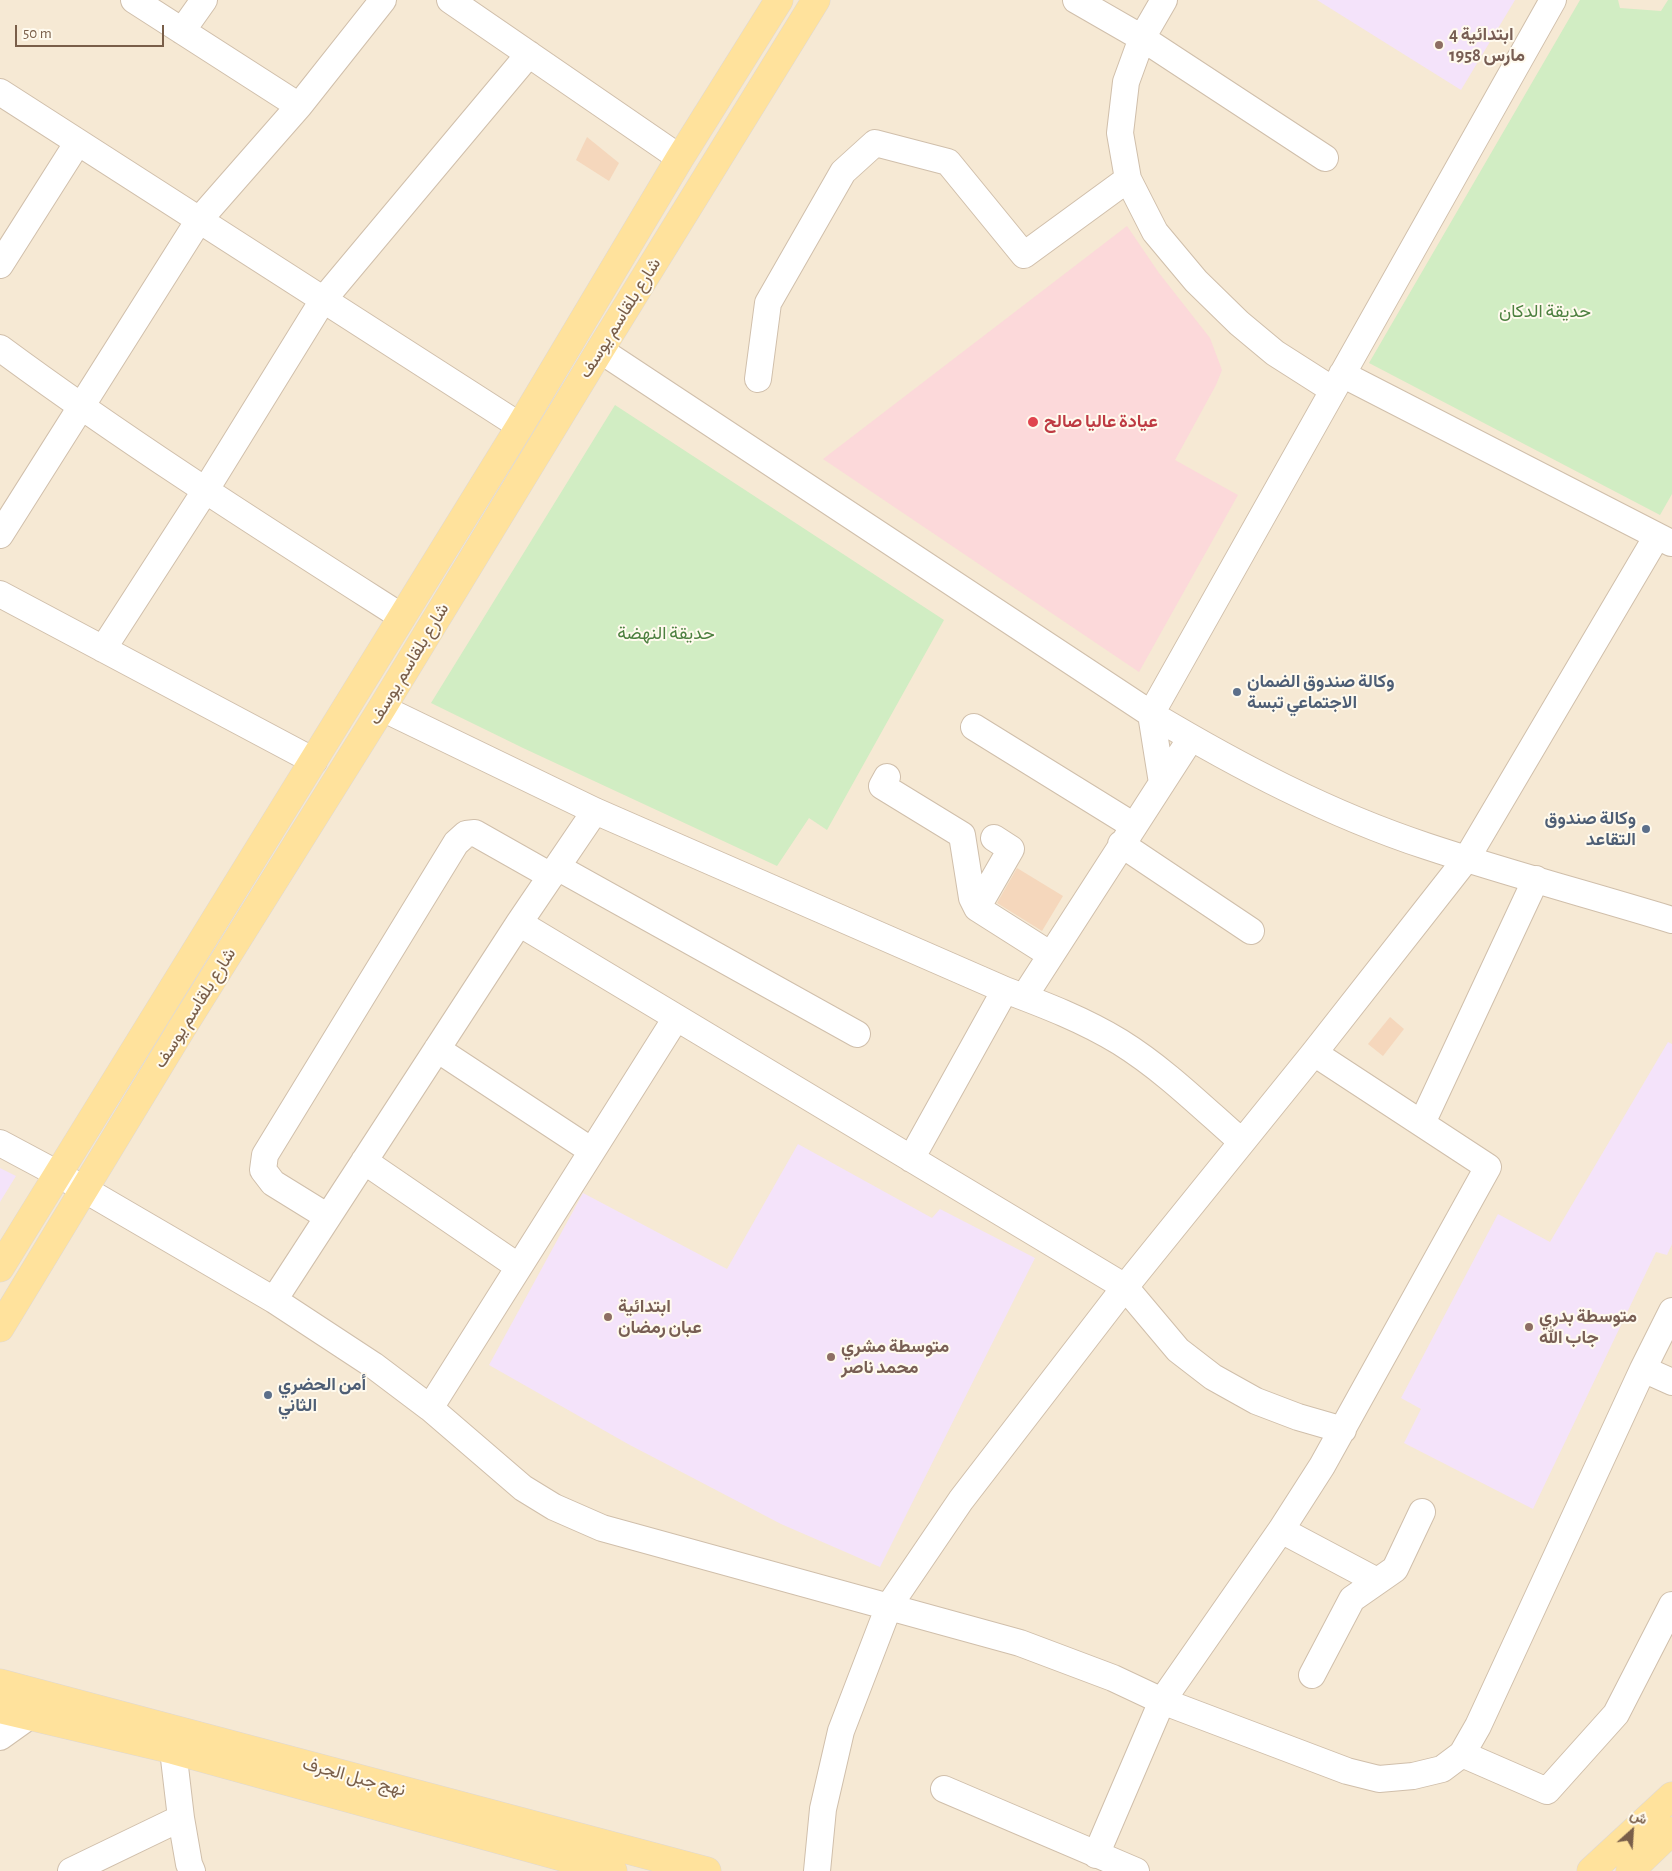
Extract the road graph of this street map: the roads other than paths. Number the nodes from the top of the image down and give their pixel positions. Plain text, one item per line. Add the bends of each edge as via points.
1 (134, 0) edge
2 (204, 0) edge
3 (383, 0) edge
4 (450, 0) edge
5 (779, 0) edge
6 (816, 0) edge
7 (1076, 0) edge
8 (1164, 0) edge
9 (1553, 0) edge
10 (182, 31) junction
11 (1142, 38) junction
12 (529, 54) junction
13 (0, 92) edge
14 (299, 106) junction
15 (78, 142) junction
16 (680, 158) junction
17 (1325, 158) dead end
18 (1128, 179) junction
19 (199, 220) junction
20 (1, 262) edge
21 (323, 300) junction
22 (0, 348) edge
23 (600, 350) junction
24 (758, 379) dead end
25 (1338, 382) junction
26 (80, 407) junction
27 (520, 426) junction
28 (205, 491) junction
29 (0, 535) edge
30 (1664, 540) edge
31 (0, 594) edge
32 (402, 617) junction
33 (104, 649) junction
34 (382, 708) junction
35 (1151, 714) junction
36 (974, 727) dead end
37 (1192, 738) junction
38 (314, 761) junction
39 (887, 777) dead end
40 (1162, 783) junction
41 (595, 812) junction
42 (1128, 835) junction
43 (994, 838) dead end
44 (1467, 858) junction
45 (554, 872) junction
46 (1536, 879) junction
47 (977, 908) junction
48 (1672, 920) edge
49 (519, 923) junction
50 (1251, 931) dead end
51 (1051, 955) junction
52 (1014, 993) junction
53 (676, 1018) junction
54 (857, 1034) dead end
55 (437, 1049) junction
56 (1314, 1053) junction
57 (1422, 1123) junction
58 (1242, 1142) junction
59 (0, 1143) edge
60 (592, 1151) junction
61 (911, 1159) junction
62 (364, 1161) junction
63 (58, 1174) junction
64 (84, 1190) junction
65 (328, 1216) junction
66 (519, 1267) junction
67 (0, 1268) edge
68 (1125, 1287) junction
69 (274, 1300) junction
70 (1672, 1311) edge
71 (0, 1328) edge
72 (1643, 1369) junction
73 (1672, 1382) edge
74 (430, 1408) junction
75 (1342, 1430) junction
76 (1422, 1512) dead end
77 (1281, 1530) junction
78 (1377, 1581) junction
79 (1672, 1605) edge
80 (889, 1606) junction
81 (1312, 1675) dead end
82 (2, 1689) edge
83 (1162, 1700) junction
84 (28, 1717) junction
85 (0, 1737) edge
86 (174, 1750) junction
87 (1462, 1754) junction
88 (944, 1789) dead end
89 (1672, 1796) edge
90 (181, 1818) junction
91 (1666, 1837) edge
92 (1096, 1855) junction
93 (71, 1871) edge
94 (192, 1871) edge
95 (613, 1871) edge
96 (707, 1871) edge
97 (817, 1871) edge
98 (1136, 1871) edge
99 (1591, 1871) edge
100 (1630, 1871) edge
101 (1646, 1871) edge

1 - 10 street
2 - 10 street
3 - 14 street
4 - 12 street
5 - 16 main road, شارع بلقاسم يوسف
6 - 23 main road, شارع بلقاسم يوسف
7 - 11 street
8 - 11 street
9 - 25 street
10 - 14 street
11 - 17 street
11 - 18 street via 1126,82 1120,134
12 - 16 street
12 - 21 street
13 - 15 street
14 - 19 street
15 - 19 street
15 - 20 street
16 - 27 main road, شارع بلقاسم يوسف
18 - 24 street via 1024,254 948,162 875,143 843,172 768,303
18 - 25 street via 1155,232 1196,281 1239,323 1275,353
19 - 21 street
19 - 26 street
21 - 27 street
21 - 28 street
22 - 26 street
23 - 34 main road, شارع بلقاسم يوسف
23 - 35 street
25 - 30 street
25 - 35 street
26 - 28 street
26 - 29 street
27 - 32 main road, شارع بلقاسم يوسف
28 - 32 street
28 - 33 street
30 - 44 street
31 - 33 street
32 - 38 main road, شارع بلقاسم يوسف
33 - 38 street
34 - 41 street
34 - 64 main road, شارع بلقاسم يوسف
35 - 37 street
35 - 40 street
36 - 42 street
37 - 40 street
37 - 44 street via 1289,790 1346,816
38 - 63 main road, شارع بلقاسم يوسف
39 - 47 street via 882,786 962,835 972,898
40 - 42 street
41 - 45 street
41 - 52 street
42 - 50 street
42 - 51 street
43 - 47 street via 1011,849
44 - 46 street
44 - 56 street
45 - 49 street
45 - 54 street
45 - 65 street via 475,833 466,834 456,843 265,1155 263,1170 273,1183
46 - 48 street
46 - 57 street
47 - 51 street
49 - 53 street
49 - 55 street
51 - 52 street
52 - 58 street via 1088,1024 1121,1042 1155,1066
52 - 61 street
53 - 60 street
53 - 61 street
55 - 60 street
55 - 62 street
56 - 57 street
56 - 58 street
57 - 75 street via 1488,1167
58 - 68 street
59 - 63 street
60 - 66 street
61 - 68 street
62 - 65 street
62 - 66 street
63 - 64 street
63 - 67 main road, شارع بلقاسم يوسف
64 - 69 street
64 - 71 main road, شارع بلقاسم يوسف
65 - 69 street
66 - 74 street
68 - 75 street via 1178,1350 1213,1377 1256,1401
68 - 80 street via 961,1500
69 - 74 street via 373,1365
70 - 72 street
72 - 73 street
72 - 87 street via 1478,1726
74 - 80 street via 523,1488 579,1520
75 - 77 street
76 - 78 street via 1394,1569
77 - 78 street
77 - 83 street
78 - 81 street via 1352,1599
79 - 87 street via 1616,1714 1547,1791
80 - 83 street via 1020,1643
80 - 97 street via 841,1731 823,1809
82 - 84 main road, نهج جبل الجرف
82 - 96 main road, نهج جبل الجرف
83 - 87 street via 1347,1771 1379,1779 1442,1769
83 - 92 street
84 - 85 street
84 - 86 main road, نهج جبل الجرف
86 - 90 street
86 - 95 main road, نهج جبل الجرف
88 - 92 street
89 - 99 main road
90 - 93 street
90 - 94 street
91 - 100 main road
91 - 101 main road
92 - 98 street

